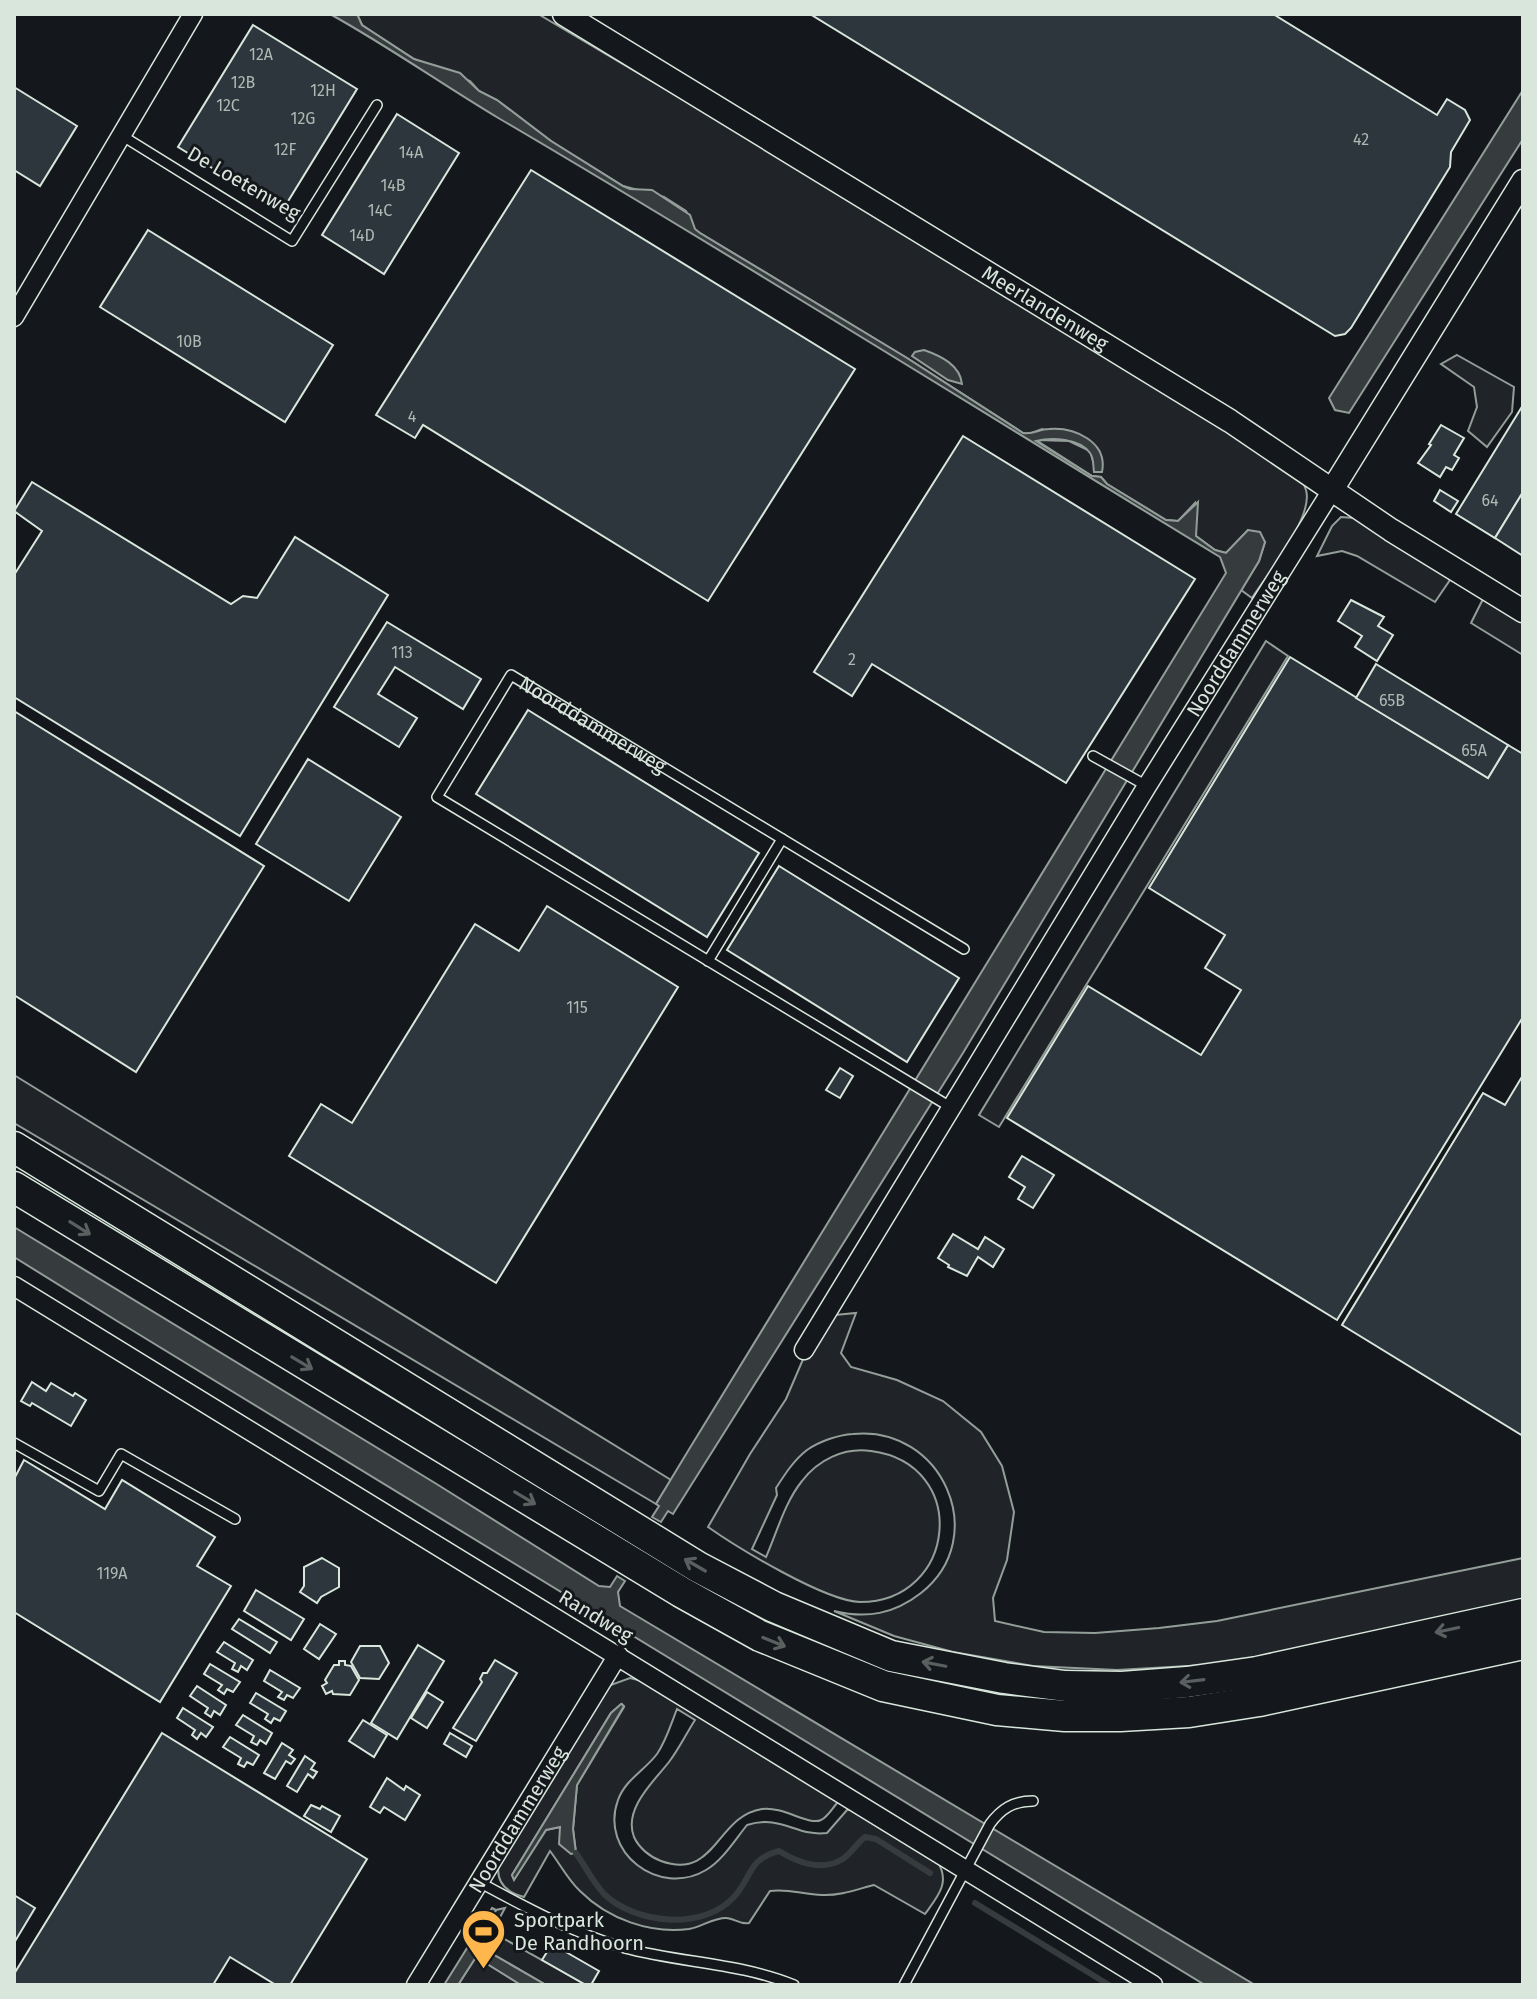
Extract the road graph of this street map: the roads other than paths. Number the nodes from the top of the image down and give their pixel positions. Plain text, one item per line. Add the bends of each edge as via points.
1 (193, 14) edge
2 (564, 14) edge
3 (377, 105) dead end
4 (121, 135) junction
5 (1523, 181) edge
6 (14, 317) edge
7 (1332, 490) junction
8 (1523, 611) edge
9 (1096, 758) dead end
10 (1143, 785) junction
11 (782, 839) junction
12 (964, 949) dead end
13 (708, 961) junction
14 (948, 1106) junction
15 (14, 1147) edge
16 (14, 1187) edge
17 (15, 1288) edge
18 (804, 1350) dead end
19 (14, 1443) edge
20 (235, 1519) dead end
21 (1523, 1614) edge
22 (1523, 1644) edge
23 (618, 1655) junction
24 (1033, 1801) dead end
25 (964, 1869) junction
26 (479, 1882) junction
27 (906, 1984) edge
28 (416, 1985) edge
29 (794, 1985) edge
30 (1153, 1985) edge

1 - 4 street
2 - 7 street, Meerlandenweg via 1230,421
3 - 4 lane, De Loetenweg via 292,241
4 - 6 street
5 - 7 street, Noorddammerweg
7 - 8 street, Meerlandenweg
7 - 10 street, Noorddammerweg
9 - 10 lane
10 - 14 street, Noorddammerweg
11 - 12 lane, Noorddammerweg
11 - 13 lane
11 - 13 lane, Noorddammerweg via 511,675 503,688 437,797
13 - 14 lane, Noorddammerweg
14 - 18 street, Noorddammerweg
21 -> 15 highway via 1257,1672 1122,1687 1004,1678 891,1656 774,1607 698,1567
16 -> 22 highway via 681,1592 760,1636 883,1686 997,1710 1065,1716 1189,1712
17 - 23 street, Randweg
19 - 20 lane via 99,1491 121,1454
23 - 25 street, Randweg
23 - 26 street, Noorddammerweg
24 - 25 lane via 1006,1807
25 - 27 lane
25 - 30 street, Randweg
26 - 28 street, Noorddammerweg
26 - 29 lane via 560,1926 688,1962 763,1972

